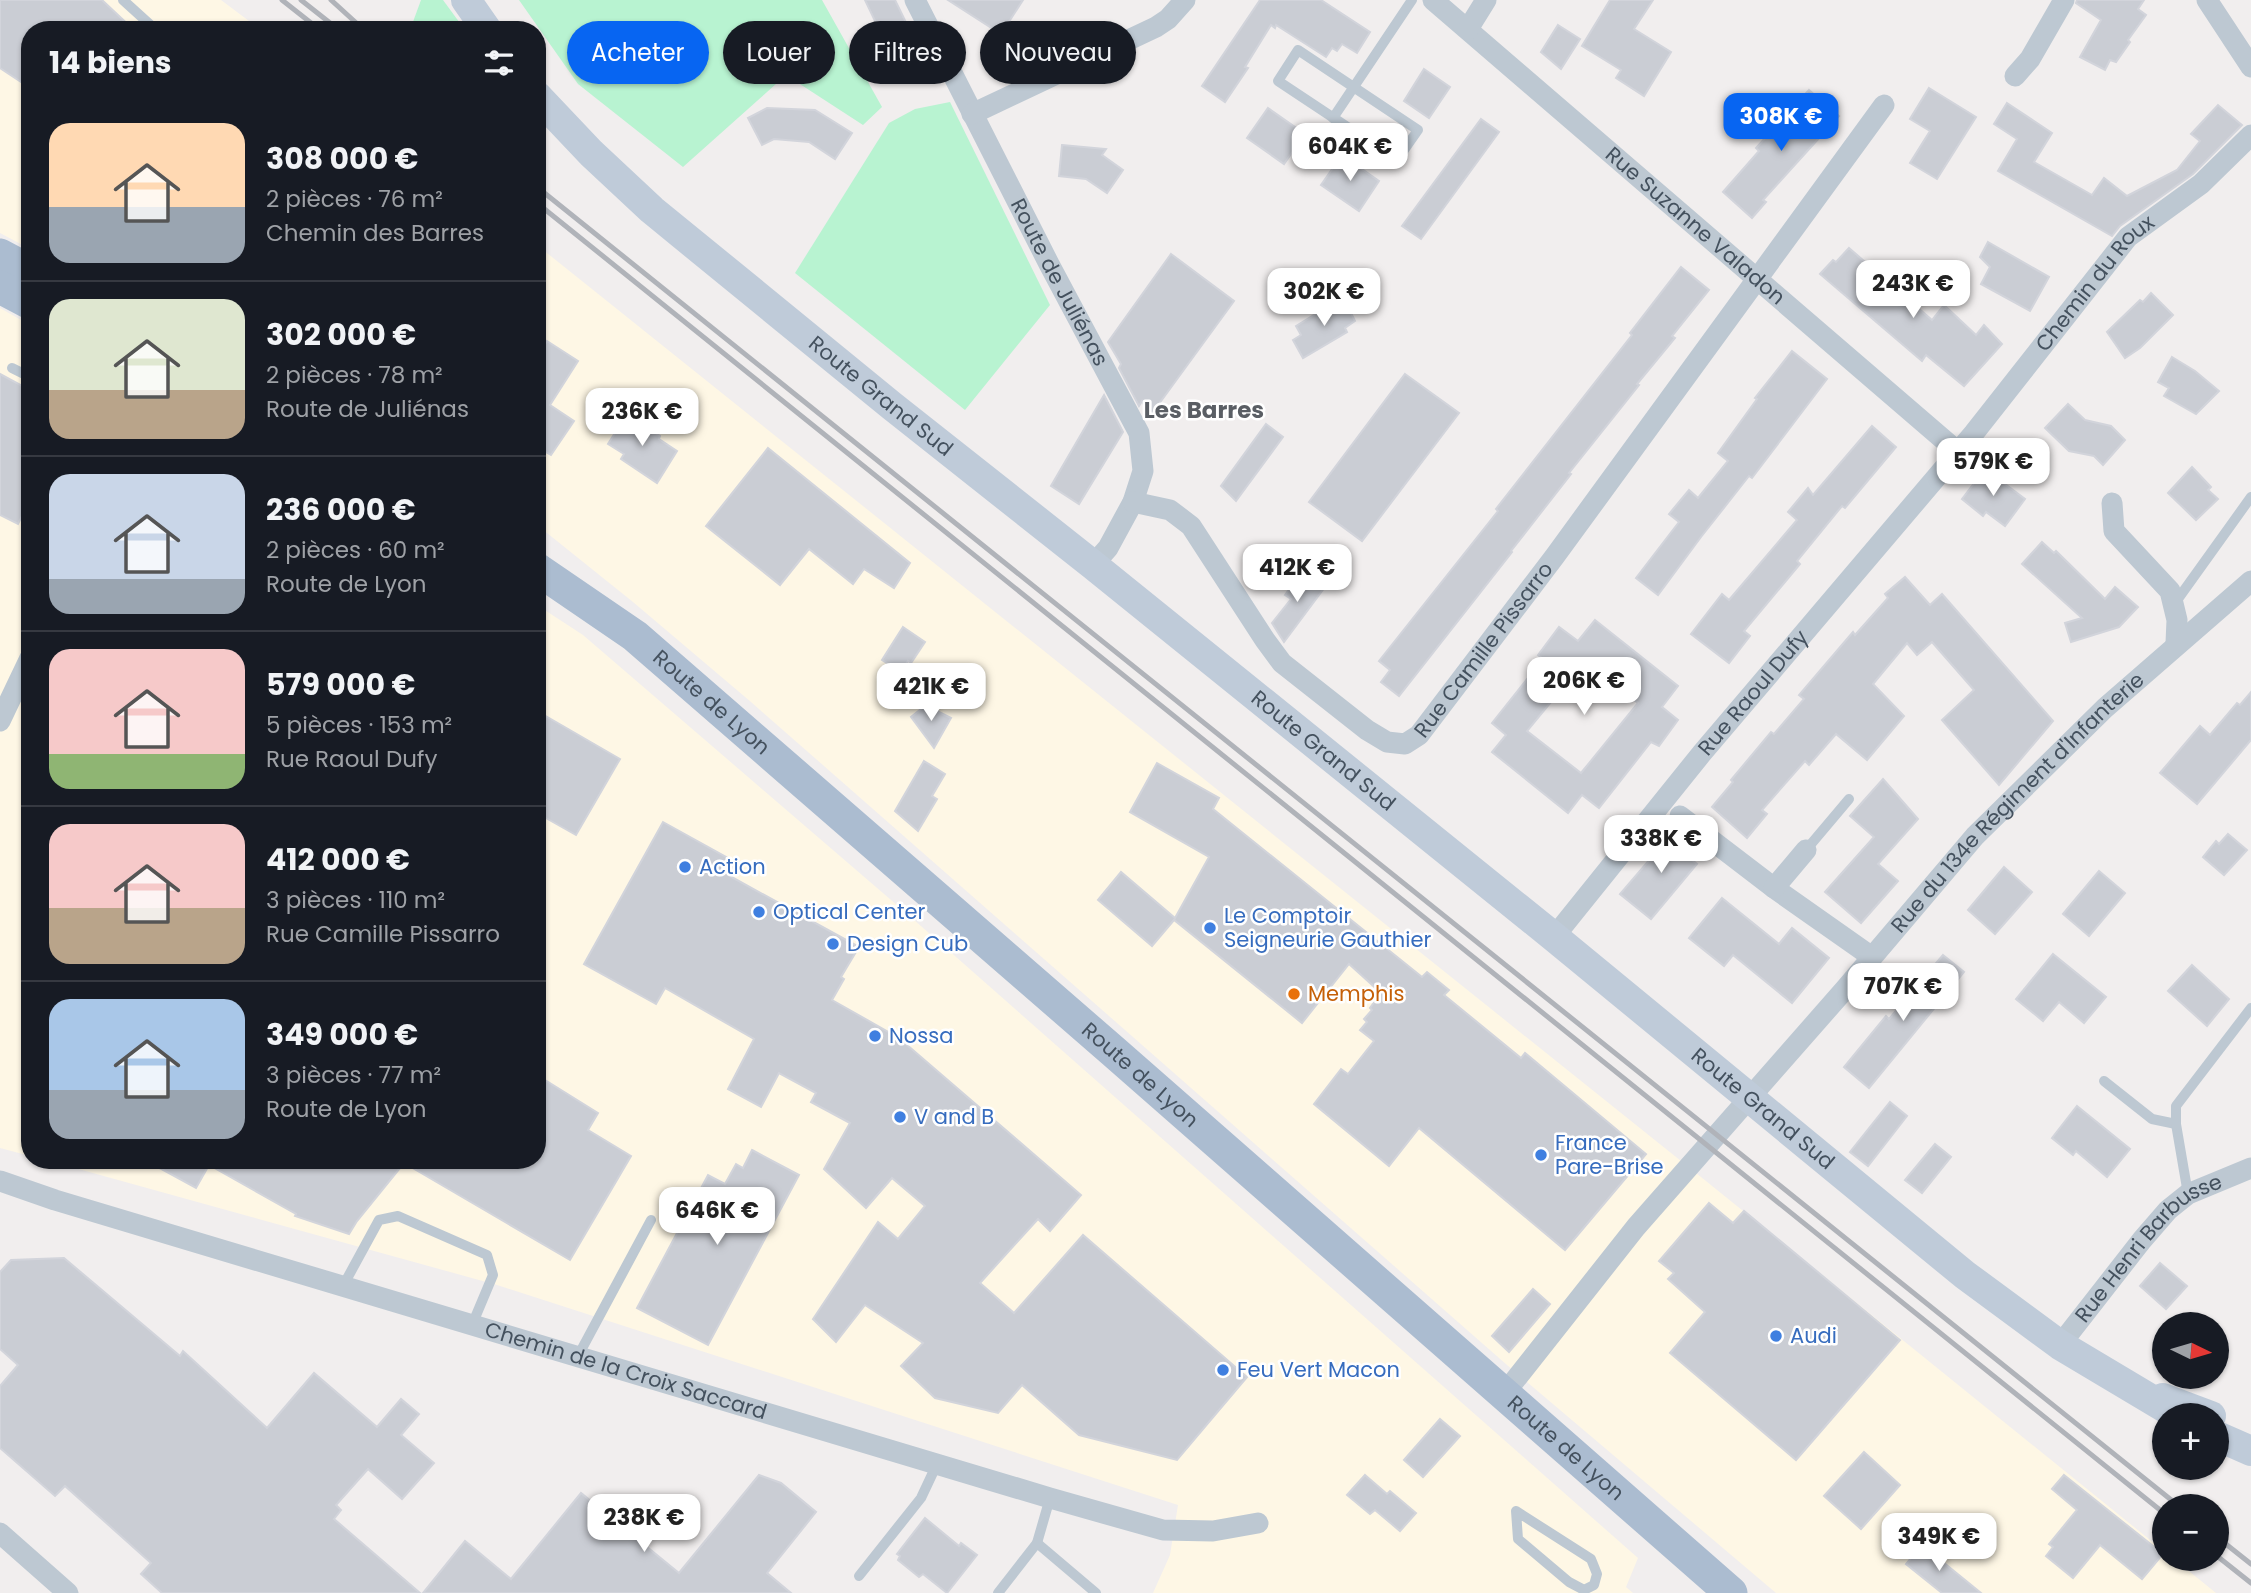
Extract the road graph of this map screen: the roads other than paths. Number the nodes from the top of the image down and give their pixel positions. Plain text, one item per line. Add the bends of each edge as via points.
1 (123, 0) edge
2 (466, 0) edge
3 (915, 0) edge
4 (1185, 0) edge
5 (1412, 0) edge
6 (1433, 0) edge
7 (1486, 0) edge
8 (2064, 0) edge
9 (2207, 0) edge
10 (146, 21) edge
11 (481, 21) edge
12 (1468, 29) junction
13 (2251, 67) edge
14 (2015, 76) dead end
15 (1354, 87) junction
16 (546, 105) edge
17 (1885, 105) dead end
18 (972, 114) junction
19 (1334, 118) junction
20 (2251, 135) edge
21 (0, 255) edge
22 (21, 266) edge
23 (1758, 280) junction
24 (0, 287) edge
25 (21, 298) edge
26 (12, 368) dead end
27 (21, 372) edge
28 (1958, 452) junction
29 (2251, 498) edge
30 (1133, 502) junction
31 (2112, 503) dead end
32 (1093, 565) junction
33 (546, 575) edge
34 (2251, 580) edge
35 (2173, 604) junction
36 (2176, 643) junction
37 (21, 677) edge
38 (0, 721) edge
39 (1849, 799) dead end
40 (1680, 816) dead end
41 (1806, 850) joint
42 (1774, 888) junction
43 (1554, 937) junction
44 (1872, 957) junction
45 (2251, 1008) edge
46 (2104, 1081) dead end
47 (1749, 1096) junction
48 (2176, 1124) junction
49 (2251, 1168) edge
50 (0, 1181) edge
51 (2188, 1194) junction
52 (651, 1220) dead end
53 (343, 1286) junction
54 (472, 1325) junction
55 (2060, 1345) junction
56 (578, 1356) junction
57 (2126, 1385) junction
58 (1504, 1394) junction
59 (2157, 1403) edge
60 (2175, 1403) edge
61 (2229, 1422) edge
62 (2251, 1430) edge
63 (2229, 1441) edge
64 (2251, 1451) edge
65 (937, 1464) junction
66 (1050, 1498) junction
67 (1516, 1511) joint
68 (1258, 1523) dead end
69 (0, 1533) edge
70 (1037, 1543) junction
71 (859, 1576) dead end
72 (68, 1593) edge
73 (998, 1593) edge
74 (1096, 1593) edge
75 (1731, 1593) edge

1 - 10 lane
2 - 11 main road
3 - 18 street, Route de Juliénas
4 - 18 street via 1149,31
5 - 15 lane
6 - 12 street, Rue Suzanne Valadon
7 - 12 street
8 - 14 street
9 - 13 street
12 - 23 street, Rue Suzanne Valadon
15 - 19 lane
15 - 19 lane via 1298,50 1278,81
15 - 19 lane via 1418,130 1397,160
16 - 32 main road, Route Grand Sud via 652,210
17 - 23 street
18 - 30 street, Route de Juliénas via 1139,433 1143,471
20 - 28 street, Chemin du Roux via 2201,184 2128,237
21 - 22 main road
23 - 28 street, Rue Suzanne Valadon
23 - 30 street, Rue Camille Pissarro via 1419,735 1405,744 1387,742 1367,730 1282,663 1191,526 1170,510
24 - 25 main road
26 - 27 lane
28 - 43 street, Rue Raoul Dufy via 1702,752
29 - 35 lane
30 - 32 street, Route de Juliénas via 1108,548
31 - 35 street via 2113,531 2170,591
32 - 43 main road, Route Grand Sud
33 - 58 main road, Route de Lyon via 645,644
34 - 36 street, Rue du 134e Régiment d'Infanterie
35 - 36 street
36 - 44 street, Rue du 134e Régiment d'Infanterie via 1975,836
37 - 38 street
39 - 41 lane
40 - 42 street
41 - 42 street
42 - 44 street
43 - 47 main road, Route Grand Sud
44 - 47 street, Rue du 134e Régiment d'Infanterie
45 - 48 lane via 2176,1106
46 - 48 lane via 2152,1119
47 - 55 main road, Route Grand Sud via 1965,1275
47 - 58 street, Rue du 134e Régiment d'Infanterie via 1636,1227
48 - 51 lane
49 - 51 street, Rue Henri Barbusse
50 - 53 street, Chemin de la Croix Saccard
51 - 55 street, Rue Henri Barbusse via 2142,1240
52 - 56 lane
53 - 54 street, Chemin de la Croix Saccard
53 - 54 lane via 379,1220 398,1216 488,1255 493,1275
54 - 56 street, Chemin de la Croix Saccard
55 - 57 main road, Route Grand Sud
56 - 65 street, Chemin de la Croix Saccard
57 - 59 main road, Route Grand Sud
57 - 60 main road, Route Grand Sud
58 - 75 main road, Route de Lyon
61 - 62 main road
63 - 64 main road
65 - 66 street, Chemin de la Croix Saccard
65 - 71 lane via 921,1498
66 - 68 street, Chemin de la Croix Saccard via 1163,1530 1213,1531
66 - 70 lane
67 - 67 lane via 1591,1559 1597,1574 1594,1585 1584,1590 1569,1582 1518,1539
69 - 72 street
70 - 73 lane
70 - 74 lane

